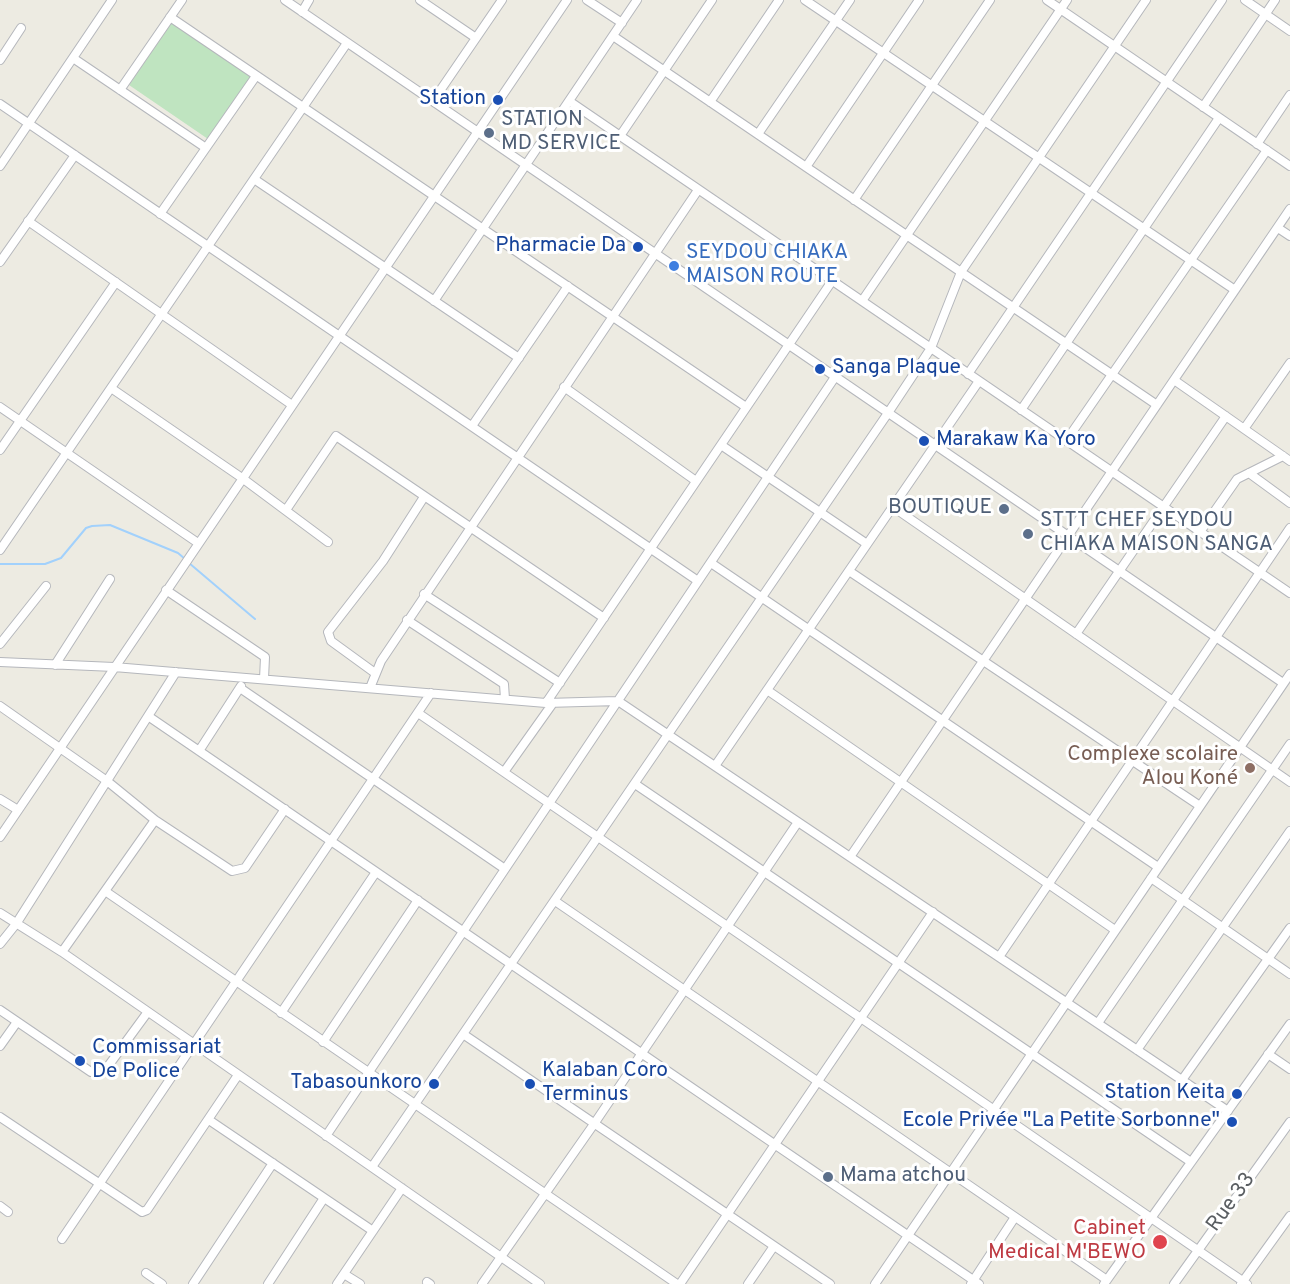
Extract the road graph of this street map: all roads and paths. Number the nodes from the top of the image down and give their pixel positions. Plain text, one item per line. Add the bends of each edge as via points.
1 (112, 0) edge
2 (182, 0) edge
3 (285, 0) edge
4 (309, 0) edge
5 (420, 0) edge
6 (502, 0) edge
7 (567, 0) edge
8 (587, 0) edge
9 (638, 0) edge
10 (712, 0) edge
11 (779, 0) edge
12 (805, 0) edge
13 (850, 0) edge
14 (920, 0) edge
15 (990, 0) edge
16 (1047, 0) edge
17 (1067, 0) edge
18 (1146, 0) edge
19 (1222, 0) edge
20 (1245, 0) edge
21 (1275, 0) edge
22 (1061, 9) junction
23 (302, 12) junction
24 (1266, 14) junction
25 (170, 17) junction
26 (836, 20) junction
27 (622, 23) junction
28 (21, 28) dead end
29 (1290, 31) edge
30 (613, 36) junction
31 (476, 38) junction
32 (347, 43) junction
33 (1114, 46) junction
34 (884, 53) junction
35 (73, 58) junction
36 (0, 60) edge
37 (664, 71) junction
38 (256, 76) junction
39 (1167, 82) junction
40 (932, 86) junction
41 (120, 90) junction
42 (1290, 95) edge
43 (433, 101) junction
44 (569, 101) junction
45 (710, 102) junction
46 (0, 104) edge
47 (303, 107) junction
48 (1203, 107) junction
49 (1219, 118) junction
50 (985, 121) junction
51 (28, 123) junction
52 (477, 131) junction
53 (758, 134) junction
54 (620, 136) junction
55 (1257, 144) junction
56 (206, 148) junction
57 (1267, 150) junction
58 (75, 155) junction
59 (1039, 158) junction
60 (526, 165) junction
61 (0, 166) edge
62 (1290, 166) edge
63 (806, 167) junction
64 (254, 179) junction
65 (698, 190) junction
66 (1091, 193) junction
67 (434, 196) junction
68 (854, 200) junction
69 (1290, 209) edge
70 (160, 214) junction
71 (28, 221) junction
72 (1144, 228) junction
73 (1278, 228) junction
74 (483, 229) junction
75 (907, 236) junction
76 (1290, 236) edge
77 (208, 246) junction
78 (657, 254) junction
79 (1191, 260) junction
80 (0, 262) edge
81 (385, 268) junction
82 (961, 272) junction
83 (832, 281) junction
84 (116, 282) junction
85 (567, 286) junction
86 (1235, 290) junction
87 (434, 301) junction
88 (862, 302) junction
89 (1013, 308) junction
90 (161, 314) junction
91 (612, 316) junction
92 (339, 335) junction
93 (1066, 343) junction
94 (789, 345) junction
95 (931, 348) junction
96 (519, 358) junction
97 (1290, 363) edge
98 (968, 374) junction
99 (1112, 375) junction
100 (836, 377) junction
101 (1174, 380) junction
102 (979, 381) junction
103 (564, 387) junction
104 (111, 388) junction
105 (292, 405) junction
106 (1157, 405) junction
107 (0, 407) edge
108 (746, 407) junction
109 (1021, 410) junction
110 (888, 413) junction
111 (1226, 416) junction
112 (20, 421) junction
113 (472, 426) junction
114 (1244, 429) junction
115 (1066, 441) junction
116 (721, 445) junction
117 (935, 445) junction
118 (0, 450) edge
119 (67, 453) junction
120 (517, 457) junction
121 (1286, 458) edge
122 (1112, 472) junction
123 (1249, 473) junction
124 (768, 477) junction
125 (242, 478) junction
126 (696, 481) junction
127 (424, 497) junction
128 (1290, 503) edge
129 (892, 507) junction
130 (1163, 507) junction
131 (286, 510) junction
132 (820, 512) junction
133 (468, 528) junction
134 (1290, 528) edge
135 (1200, 532) junction
136 (1068, 536) junction
137 (328, 542) dead end
138 (198, 543) junction
139 (867, 544) junction
140 (651, 548) junction
141 (0, 550) edge
142 (711, 563) junction
143 (849, 571) junction
144 (1119, 571) junction
145 (1260, 573) junction
146 (110, 579) dead end
147 (698, 581) junction
148 (46, 586) dead end
149 (166, 590) junction
150 (1290, 593) edge
151 (424, 594) junction
152 (762, 598) junction
153 (1025, 599) junction
154 (604, 618) junction
155 (407, 620) junction
156 (808, 629) junction
157 (1076, 634) junction
158 (1216, 637) junction
159 (0, 644) edge
160 (983, 661) junction
161 (0, 662) edge
162 (55, 665) junction
163 (114, 667) junction
164 (176, 672) junction
165 (375, 674) junction
166 (1290, 674) edge
167 (246, 678) junction
168 (264, 679) junction
169 (560, 683) junction
170 (1283, 684) junction
171 (240, 688) junction
172 (370, 688) junction
173 (767, 690) junction
174 (431, 693) junction
175 (505, 699) junction
176 (618, 701) junction
177 (1173, 701) junction
178 (550, 703) junction
179 (0, 706) edge
180 (418, 713) junction
181 (148, 716) junction
182 (942, 721) junction
183 (668, 735) junction
184 (1290, 744) edge
185 (1240, 747) junction
186 (60, 748) junction
187 (199, 751) junction
188 (1132, 761) junction
189 (715, 766) junction
190 (1272, 770) junction
191 (504, 772) junction
192 (372, 780) junction
193 (107, 781) junction
194 (900, 782) junction
195 (1290, 782) edge
196 (634, 784) junction
197 (0, 799) edge
198 (549, 803) junction
199 (1200, 806) junction
200 (285, 809) junction
201 (18, 810) junction
202 (155, 820) junction
203 (798, 822) junction
204 (1091, 822) junction
205 (1290, 831) edge
206 (0, 837) edge
207 (598, 837) junction
208 (331, 841) junction
209 (850, 857) junction
210 (1158, 867) junction
211 (505, 869) junction
212 (376, 872) junction
213 (764, 872) junction
214 (1151, 878) junction
215 (1048, 884) junction
216 (105, 891) junction
217 (418, 900) junction
218 (1183, 900) junction
219 (555, 901) junction
220 (933, 912) junction
221 (0, 913) edge
222 (16, 924) junction
223 (728, 927) junction
224 (1223, 928) junction
225 (1290, 928) edge
226 (1115, 930) junction
227 (463, 931) junction
228 (0, 944) edge
229 (62, 952) junction
230 (999, 957) junction
231 (1268, 959) junction
232 (898, 963) junction
233 (511, 964) junction
234 (1290, 974) edge
235 (236, 982) junction
236 (685, 990) junction
237 (1066, 1002) junction
238 (0, 1010) edge
239 (147, 1013) junction
240 (281, 1013) junction
241 (861, 1018) junction
242 (17, 1022) junction
243 (1098, 1023) junction
244 (1290, 1024) edge
245 (464, 1034) junction
246 (323, 1042) junction
247 (194, 1045) junction
248 (0, 1046) edge
249 (1137, 1050) junction
250 (642, 1054) junction
251 (1268, 1054) junction
252 (1031, 1055) junction
253 (1290, 1069) edge
254 (368, 1073) junction
255 (238, 1075) junction
256 (1182, 1080) junction
257 (818, 1082) junction
258 (415, 1105) junction
259 (993, 1109) junction
260 (1228, 1111) junction
261 (0, 1117) edge
262 (209, 1120) junction
263 (1290, 1122) edge
264 (594, 1124) junction
265 (326, 1136) junction
266 (775, 1145) junction
267 (1191, 1162) junction
268 (273, 1163) junction
269 (372, 1167) junction
270 (950, 1173) junction
271 (99, 1184) junction
272 (402, 1188) junction
273 (545, 1195) junction
274 (324, 1198) junction
275 (0, 1206) edge
276 (8, 1212) dead end
277 (728, 1214) junction
278 (1290, 1216) edge
279 (1015, 1217) junction
280 (1151, 1218) junction
281 (373, 1232) junction
282 (908, 1235) junction
283 (62, 1239) dead end
284 (774, 1246) junction
285 (1198, 1250) junction
286 (500, 1257) junction
287 (146, 1273) dead end
288 (344, 1274) junction
289 (1105, 1282) edge
290 (974, 1283) edge
291 (1244, 1283) edge
292 (162, 1284) edge
293 (193, 1284) edge
294 (268, 1284) edge
295 (337, 1284) edge
296 (360, 1284) edge
297 (482, 1284) edge
298 (540, 1284) edge
299 (679, 1284) edge
300 (748, 1284) edge
301 (830, 1284) edge
302 (875, 1284) edge
303 (1174, 1284) edge

1 - 35 street
2 - 25 street
3 - 23 street
4 - 23 street
5 - 31 street
6 - 31 street
7 - 52 street
8 - 27 street
9 - 27 street
10 - 37 street
11 - 45 street
12 - 26 street
13 - 26 street
14 - 34 street
15 - 40 street
16 - 22 street
17 - 22 street
18 - 33 street
19 - 39 street
20 - 24 street
21 - 24 street
22 - 33 street
22 - 50 street
23 - 32 street
24 - 29 street
24 - 48 street
25 - 38 street
25 - 41 street
26 - 34 street
26 - 53 street
27 - 30 street
28 - 36 street
30 - 37 street
30 - 44 street
31 - 43 street
32 - 43 street
32 - 47 street
33 - 39 street
33 - 59 street
34 - 40 street
34 - 63 street
35 - 41 street
35 - 51 street
37 - 45 street
37 - 54 street
38 - 47 street
38 - 56 street
39 - 48 street
39 - 66 street
40 - 50 street
40 - 68 street
41 - 56 street
42 - 55 street
43 - 52 street
44 - 54 street
44 - 60 street
45 - 53 street
46 - 51 street
47 - 64 street
47 - 67 street
48 - 49 street
49 - 55 street
49 - 72 street
50 - 59 street
50 - 75 street
51 - 58 street
51 - 61 street
52 - 60 street
52 - 67 street
53 - 63 street
54 - 65 street
55 - 57 street
56 - 70 street
57 - 62 street
57 - 79 street
58 - 70 street
58 - 71 street
59 - 66 street
59 - 82 street
60 - 74 street
60 - 78 street
63 - 68 street
64 - 77 street
64 - 81 street
65 - 78 street
65 - 83 street
66 - 72 street
66 - 89 street
67 - 74 street
67 - 81 street
68 - 75 street
69 - 73 street
70 - 77 street
71 - 80 street
71 - 84 street
72 - 79 street
72 - 93 street
73 - 76 street
73 - 86 street
74 - 85 street
74 - 87 street
75 - 82 street
75 - 88 street
77 - 90 street
77 - 92 street
78 - 91 street
78 - 94 street
79 - 86 street
79 - 99 street
81 - 87 street
81 - 92 street
82 - 89 street
82 - 95 street
83 - 88 street
83 - 94 street
84 - 90 street
84 - 112 street
85 - 91 street
85 - 96 street
86 - 101 street
87 - 96 street
88 - 95 street
89 - 93 street
89 - 98 street
90 - 104 street
90 - 105 street
91 - 103 street
91 - 108 street
92 - 105 street
92 - 113 street
93 - 99 street
93 - 109 street
94 - 100 street
94 - 108 street
95 - 98 street
95 - 110 street
96 - 113 street
97 - 114 street
98 - 102 street
99 - 106 street
99 - 115 street
100 - 110 street
100 - 124 street
101 - 106 street
101 - 111 street
102 - 109 street
102 - 117 street
103 - 120 street
103 - 126 street
104 - 119 street
104 - 125 street
105 - 125 street
106 - 122 street
107 - 112 street
108 - 116 street
109 - 115 street
110 - 117 street
110 - 132 street
111 - 114 street
111 - 130 street
112 - 118 street
112 - 119 street
113 - 120 street
114 - 121 street
115 - 122 street
116 - 124 street
116 - 126 street
117 - 129 street
117 - 136 street
119 - 138 street
119 - 141 street
120 - 133 street
120 - 140 street
121 - 123 street
122 - 130 street
122 - 136 street
123 - 128 street
123 - 135 street via 1237,479
124 - 132 street
124 - 142 street
125 - 131 street
125 - 138 street
126 - 140 street
127 - 131 street via 336,435
127 - 133 street
127 - 165 street via 328,632 331,641
129 - 139 street
129 - 153 street
130 - 135 street
130 - 144 street
131 - 137 street
132 - 139 street
132 - 152 street
133 - 151 street
133 - 154 street
134 - 145 street
135 - 145 street
136 - 144 street
136 - 153 street
138 - 149 street
139 - 143 street
140 - 147 street
140 - 154 street
142 - 147 street
142 - 152 street
143 - 156 street
143 - 160 street
144 - 157 street
144 - 158 street
145 - 150 street
145 - 158 street
146 - 162 street
147 - 176 street
148 - 159 street
149 - 163 street
149 - 168 street via 265,657
151 - 155 street
151 - 169 street
152 - 156 street
152 - 183 street
153 - 157 street
153 - 160 street
154 - 169 street
155 - 165 street
155 - 175 street via 504,684
156 - 173 street
156 - 182 street
157 - 177 street
158 - 170 street
158 - 177 street
160 - 182 street
160 - 188 street
161 - 162 street
162 - 163 street
163 - 164 street
163 - 186 street
164 - 167 street
164 - 181 street
165 - 172 street
166 - 170 street
167 - 168 street
167 - 171 street
168 - 172 street
169 - 178 street
170 - 185 street
171 - 187 street
171 - 192 street
172 - 174 street
173 - 189 street
173 - 194 street
174 - 175 street
174 - 180 street
175 - 178 street
176 - 178 street
176 - 183 street
176 - 198 street
177 - 185 street
177 - 188 street
178 - 191 street
179 - 186 street
180 - 191 street
180 - 192 street
181 - 187 street
181 - 193 street
182 - 194 street
182 - 204 street
183 - 189 street
183 - 196 street
184 - 190 street
185 - 190 street
185 - 199 street
186 - 193 street
186 - 201 street
187 - 200 street
188 - 199 street
188 - 204 street
189 - 203 street
190 - 195 street
190 - 218 street
191 - 198 street
192 - 208 street
192 - 211 street
193 - 202 street
193 - 222 street
194 - 209 street
194 - 215 street
196 - 207 street
196 - 213 street
197 - 201 street
198 - 207 street
198 - 211 street
199 - 210 street
200 - 202 street via 245,868 235,872
200 - 208 street
201 - 206 street
202 - 216 street
203 - 209 street
203 - 213 street
204 - 210 street
204 - 215 street
205 - 224 street
207 - 219 street
207 - 223 street
208 - 212 street
208 - 235 street
209 - 220 street
210 - 214 street
211 - 227 street
212 - 217 street
212 - 240 street
213 - 223 street
213 - 232 street
214 - 218 street
214 - 226 street
215 - 226 street
215 - 230 street
216 - 229 street
216 - 235 street
217 - 227 street
217 - 246 street
218 - 224 street
218 - 243 street
219 - 233 street
219 - 236 street
220 - 230 street
220 - 232 street
221 - 222 street
222 - 228 street
222 - 229 street
223 - 236 street
223 - 241 street
224 - 231 street
224 - 249 street
225 - 231 street
226 - 237 street
227 - 233 street
227 - 254 street
229 - 239 street
230 - 237 street
231 - 234 street
231 - 256 street
232 - 241 street
232 - 252 street
233 - 245 street
233 - 250 street
235 - 240 street
235 - 247 street
236 - 250 street
236 - 257 street
237 - 243 street
237 - 252 street
238 - 242 street
239 - 242 street via 106,1069 99,1072 91,1072
239 - 247 street
240 - 246 street
241 - 257 street
241 - 259 street
242 - 248 street
243 - 249 street
244 - 251 street
245 - 258 street
245 - 264 street
246 - 254 street
247 - 255 street
247 - 271 street
249 - 256 street
250 - 264 street
250 - 266 street
251 - 253 street
251 - 260 street
252 - 259 street
252 - 267 street
254 - 258 street
254 - 265 street
255 - 262 street
255 - 265 street
256 - 260 street
257 - 266 street
257 - 270 street
258 - 269 street
258 - 273 street
259 - 270 street
259 - 280 street
260 - 267 street
261 - 271 street
262 - 268 street
262 - 271 street via 147,1210 138,1210
263 - 285 street, Rue 33
264 - 273 street
264 - 277 street
265 - 269 street
266 - 277 street
266 - 282 street
267 - 280 street
268 - 274 street
268 - 293 street
269 - 272 street
270 - 279 street
270 - 282 street
271 - 283 street
272 - 281 street
272 - 286 street
273 - 286 street
273 - 299 street
274 - 281 street
274 - 294 street
275 - 276 street
277 - 284 street
277 - 299 street
278 - 291 street
279 - 289 street
279 - 290 street
280 - 285 street
280 - 289 street
281 - 288 street
282 - 290 street
282 - 302 street
284 - 300 street
284 - 301 street
285 - 291 street
285 - 303 street, Rue 33
286 - 297 street
286 - 298 street
287 - 292 street
288 - 295 street
288 - 296 street

